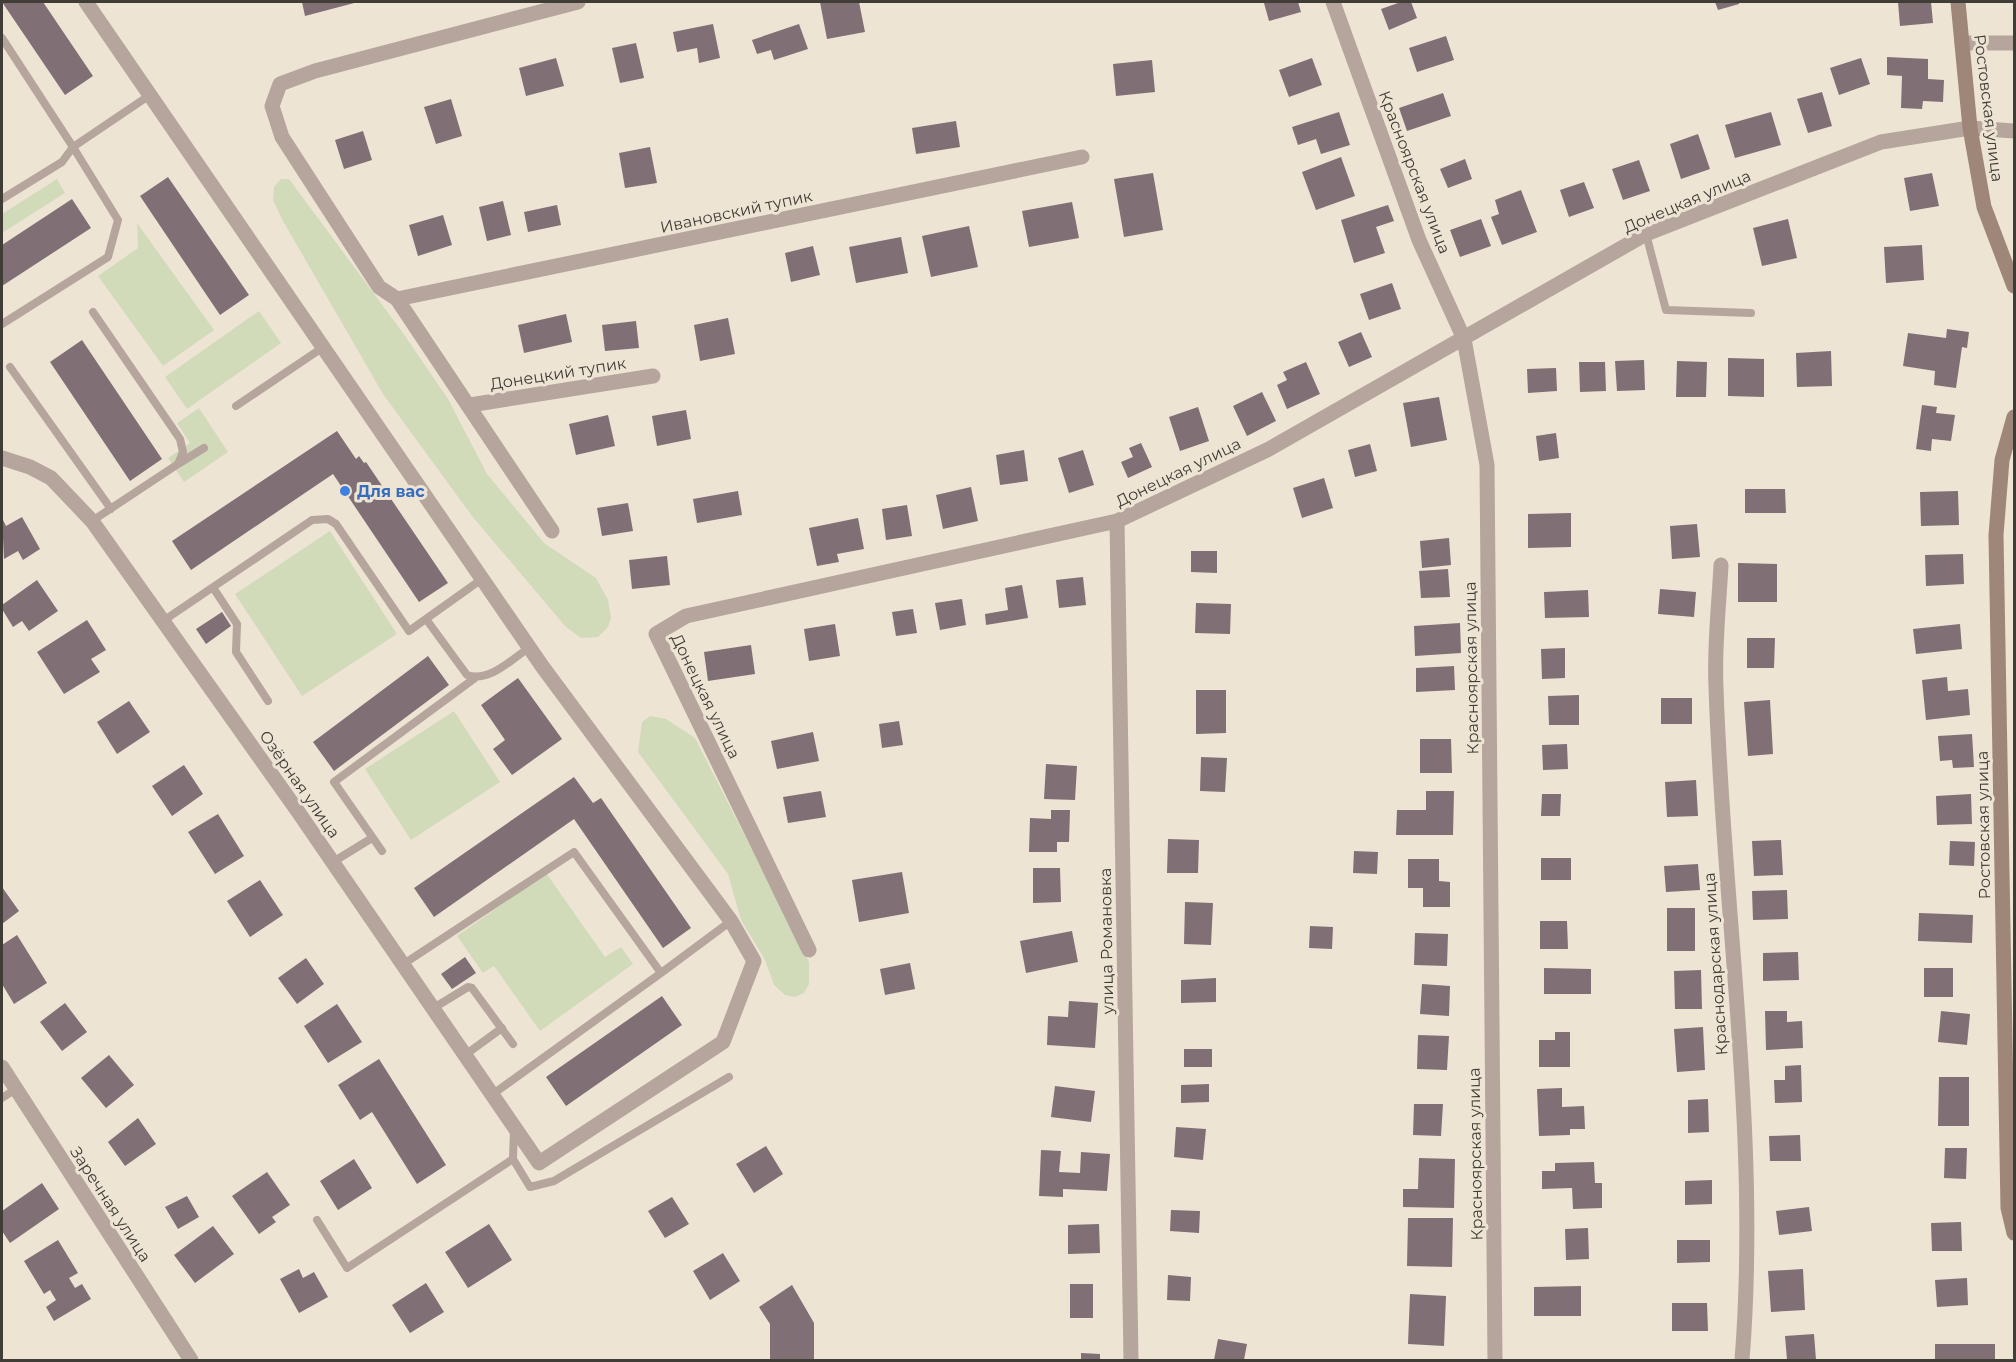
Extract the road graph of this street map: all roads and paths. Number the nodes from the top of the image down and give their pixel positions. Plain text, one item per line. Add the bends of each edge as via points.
1 (86, 2) edge
2 (578, 2) edge
3 (1333, 2) edge
4 (1958, 2) edge
5 (2, 38) edge
6 (1962, 43) junction
7 (2014, 43) edge
8 (150, 95) junction
9 (1970, 128) junction
10 (2014, 131) edge
11 (74, 147) junction
12 (1082, 157) dead end
13 (2, 199) edge
14 (1646, 234) junction
15 (2014, 286) edge
16 (398, 299) junction
17 (93, 312) dead end
18 (1751, 313) dead end
19 (2, 324) edge
20 (1464, 339) junction
21 (322, 348) junction
22 (10, 367) dead end
23 (652, 376) dead end
24 (470, 405) junction
25 (236, 406) dead end
26 (2014, 417) edge
27 (204, 448) dead end
28 (2, 458) edge
29 (178, 464) junction
30 (111, 509) junction
31 (92, 521) junction
32 (1117, 521) junction
33 (552, 531) dead end
34 (1721, 565) dead end
35 (483, 579) junction
36 (214, 589) junction
37 (426, 619) junction
38 (163, 621) junction
39 (530, 647) junction
40 (475, 678) junction
41 (268, 701) dead end
42 (372, 838) junction
43 (382, 851) dead end
44 (333, 862) junction
45 (731, 921) junction
46 (809, 950) dead end
47 (401, 966) junction
48 (661, 973) junction
49 (432, 1009) junction
50 (502, 1028) junction
51 (513, 1044) dead end
52 (465, 1055) junction
53 (2, 1067) edge
54 (729, 1077) dead end
55 (16, 1089) junction
56 (493, 1094) junction
57 (2, 1098) edge
58 (514, 1127) junction
59 (513, 1159) junction
60 (317, 1220) dead end
61 (2014, 1233) edge
62 (190, 1360) edge
63 (1131, 1360) edge
64 (1496, 1360) edge
65 (1742, 1360) edge

1 - 8 street
2 - 16 street via 315,71 280,84 272,106 282,137 379,287
3 - 20 street, Красноярская улица via 1419,240
4 - 6 street, Ростовская улица
5 - 11 lane
6 - 7 street
6 - 9 street, Ростовская улица
8 - 11 lane
8 - 21 street
9 - 10 street, Донецкая улица
9 - 14 street, Донецкая улица via 1881,142
9 - 15 street, Ростовская улица via 1984,207
11 - 13 lane via 62,162
11 - 19 lane via 118,220 108,257
12 - 16 street, Ивановский тупик
14 - 18 lane via 1666,310
14 - 20 street, Донецкая улица
16 - 24 street
17 - 29 lane via 180,439 183,452
20 - 32 street, Донецкая улица via 1269,449
20 - 64 street, Красноярская улица via 1487,465
21 - 25 lane
21 - 35 street
22 - 30 lane
23 - 24 street, Донецкий тупик
24 - 33 street
26 - 61 street, Ростовская улица via 2002,460 1996,534 2008,1208
27 - 29 lane
28 - 31 street, Озёрная улица via 30,466 51,478
29 - 30 lane
30 - 31 lane
31 - 38 street, Озёрная улица
32 - 46 street, Донецкая улица via 686,616 656,634
32 - 63 street, улица Романовка
34 - 65 street, Краснодарская улица via 1715,685 1746,1162 1747,1297
35 - 37 lane
35 - 39 street
36 - 37 lane via 312,519 320,518 336,524 409,631
36 - 38 lane
36 - 41 lane via 237,624 236,652
37 - 40 lane via 467,675
38 - 44 street, Озёрная улица
39 - 40 lane via 486,677
39 - 45 street
40 - 42 lane via 334,782
42 - 43 lane
42 - 44 lane
44 - 47 street, Озёрная улица
45 - 48 lane
45 - 58 street, Озёрная улица via 754,961 723,1042 539,1163
47 - 48 lane via 574,852
47 - 49 street, Озёрная улица
48 - 56 lane
49 - 50 lane via 472,988
49 - 52 street, Озёрная улица
50 - 51 lane
50 - 52 lane
52 - 56 street, Озёрная улица
53 - 55 street, Заречная улица
54 - 59 lane via 554,1181 530,1187
55 - 57 lane
55 - 62 street, Заречная улица
56 - 58 street, Озёрная улица
58 - 59 lane
59 - 60 lane via 347,1268

